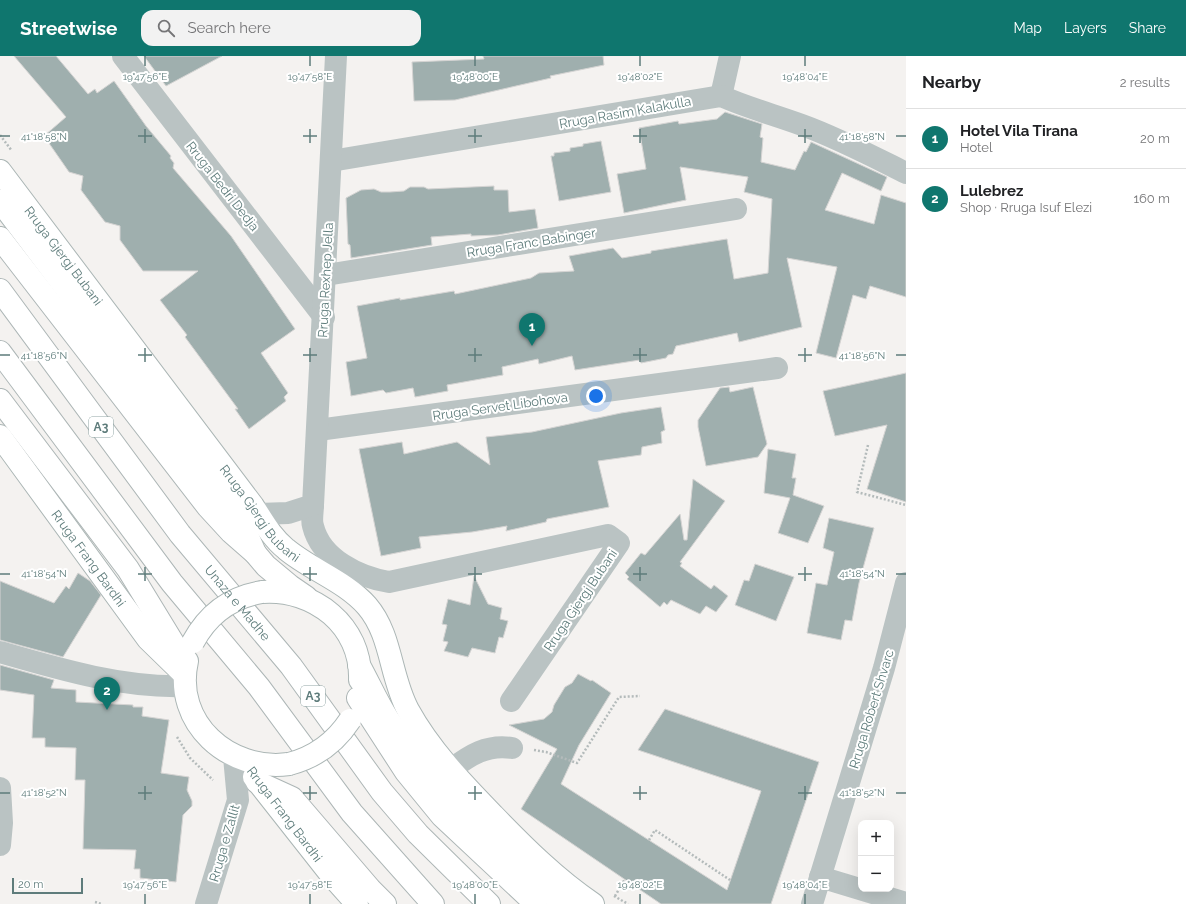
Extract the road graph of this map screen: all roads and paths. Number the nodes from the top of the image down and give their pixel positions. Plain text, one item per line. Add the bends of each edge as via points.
1 (123, 56) edge
2 (336, 56) edge
3 (730, 56) edge
4 (721, 96) junction
5 (331, 161) junction
6 (0, 171) edge
7 (906, 173) edge
8 (0, 201) edge
9 (736, 209) dead end
10 (0, 238) edge
11 (326, 275) junction
12 (0, 290) edge
13 (324, 317) junction
14 (0, 352) edge
15 (776, 368) dead end
16 (0, 400) edge
17 (318, 430) junction
18 (0, 436) edge
19 (868, 445) dead end
20 (313, 504) junction
21 (906, 505) edge
22 (258, 514) junction
23 (320, 544) joint
24 (255, 553) junction
25 (906, 583) edge
26 (306, 598) junction
27 (0, 652) edge
28 (897, 657) edge
29 (359, 665) junction
30 (186, 675) junction
31 (640, 696) dead end
32 (358, 698) junction
33 (511, 701) dead end
34 (512, 748) joint
35 (239, 759) junction
36 (450, 770) junction
37 (257, 782) junction
38 (0, 788) edge
39 (648, 840) dead end
40 (0, 845) edge
41 (820, 877) junction
42 (625, 880) dead end
43 (730, 880) dead end
44 (615, 896) dead end
45 (95, 902) dead end
46 (906, 903) edge
47 (102, 904) edge
48 (206, 904) edge
49 (357, 904) edge
50 (386, 904) edge
51 (433, 904) edge
52 (488, 904) edge
53 (536, 904) edge
54 (564, 904) edge
55 (592, 904) edge
56 (812, 904) edge

1 - 13 street, Rruga Bedri Dedja
2 - 5 street, Rruga Rexhep Jella
3 - 4 street
4 - 5 street, Rruga Rasim Kalakulla
4 - 7 street via 803,125
5 - 11 street, Rruga Rexhep Jella
6 - 22 main road, Rruga Gjergj Bubani
8 - 24 main road via 240,519
9 - 11 street, Rruga Franc Babinger
10 - 24 main road via 208,507
11 - 13 street, Rruga Rexhep Jella
12 - 52 main road, Unaza e Madhe / A3 via 180,534 291,666 382,792 418,834
13 - 17 street, Rruga Rexhep Jella
14 - 51 main road via 172,583 259,687 352,813
15 - 17 street, Rruga Servet Libohova
16 - 30 main road via 128,569
17 - 20 street, Rruga Rexhep Jella
18 - 30 main road, Rruga Frang Bardhi via 148,639
19 - 21 path via 857,492
20 - 22 street via 288,513
20 - 23 street, Rruga Rexhep Jella via 313,525
22 - 36 main road, Rruga Gjergj Bubani via 270,533 285,548 352,592 367,606 379,624 407,708
23 - 33 street, Rruga Gjergj Bubani via 339,562 371,579 389,582 608,535 619,543
24 - 26 main road via 266,566
25 - 28 street, Rruga Robert Shvarc
26 - 29 main road via 326,608 342,624 353,644
26 - 30 main road, bridge via 285,592 262,592 241,597 221,608 205,623 193,642
27 - 30 street via 51,667 125,682 163,686
28 - 41 street, Rruga Robert Shvarc
29 - 32 main road
29 - 54 main road via 388,718 434,779 495,845
30 - 35 main road via 190,708 200,727 215,744
31 - 34 path via 619,697 577,763 546,752
32 - 35 main road, bridge via 350,720 337,738 310,757 289,764 266,765
32 - 53 main road via 406,772 442,816
34 - 36 street via 501,746 483,749
35 - 37 main road, Rruga Frang Bardhi
35 - 48 street, Rruga e Zallit via 238,800
36 - 55 main road, Rruga Gjergj Bubani via 550,871
37 - 49 main road, Rruga Frang Bardhi
37 - 50 main road via 292,798 370,889
38 - 40 street
39 - 43 path via 655,830
41 - 46 street
41 - 56 street, Rruga Robert Shvarc
42 - 44 path
45 - 47 path

